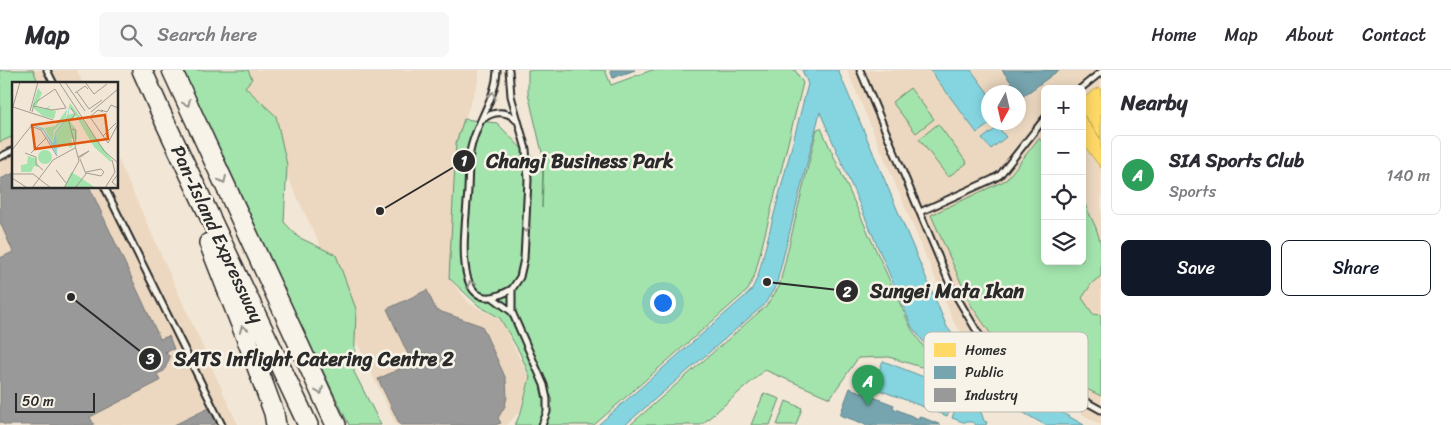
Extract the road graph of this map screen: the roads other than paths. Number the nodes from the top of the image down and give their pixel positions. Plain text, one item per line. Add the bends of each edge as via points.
1 (47, 70) edge
2 (142, 70) edge
3 (172, 70) edge
4 (497, 70) edge
5 (509, 70) edge
6 (860, 70) edge
7 (1101, 72) edge
8 (53, 82) edge
9 (1085, 85) edge
10 (482, 119) junction
11 (518, 122) junction
12 (1041, 123) edge
13 (166, 124) junction
14 (12, 151) edge
15 (0, 157) edge
16 (105, 189) edge
17 (920, 212) junction
18 (512, 290) junction
19 (491, 297) junction
20 (512, 312) junction
21 (977, 332) edge
22 (1088, 403) edge
23 (1101, 410) edge
24 (222, 425) edge
25 (276, 425) edge
26 (308, 425) edge
27 (336, 425) edge
28 (542, 425) edge

1 - 8 lane
2 - 13 highway, Pan-Island Expressway
3 -> 27 highway, Pan-Island Expressway
10 -> 4 lane via 491,101
5 - 11 lane
6 - 17 lane
7 - 9 lane
10 - 11 lane via 498,113 512,116
19 -> 10 lane via 483,297 475,291 464,267 470,152
11 -> 18 lane via 526,149 527,217 524,259 520,277
12 - 17 lane via 1000,175
25 -> 13 highway via 256,362
13 - 26 highway, Pan-Island Expressway
14 - 15 lane
16 - 24 lane
17 - 21 lane via 952,289
18 - 19 lane
18 - 20 lane
19 - 20 lane
20 - 28 lane via 544,385 547,412
22 - 23 lane

